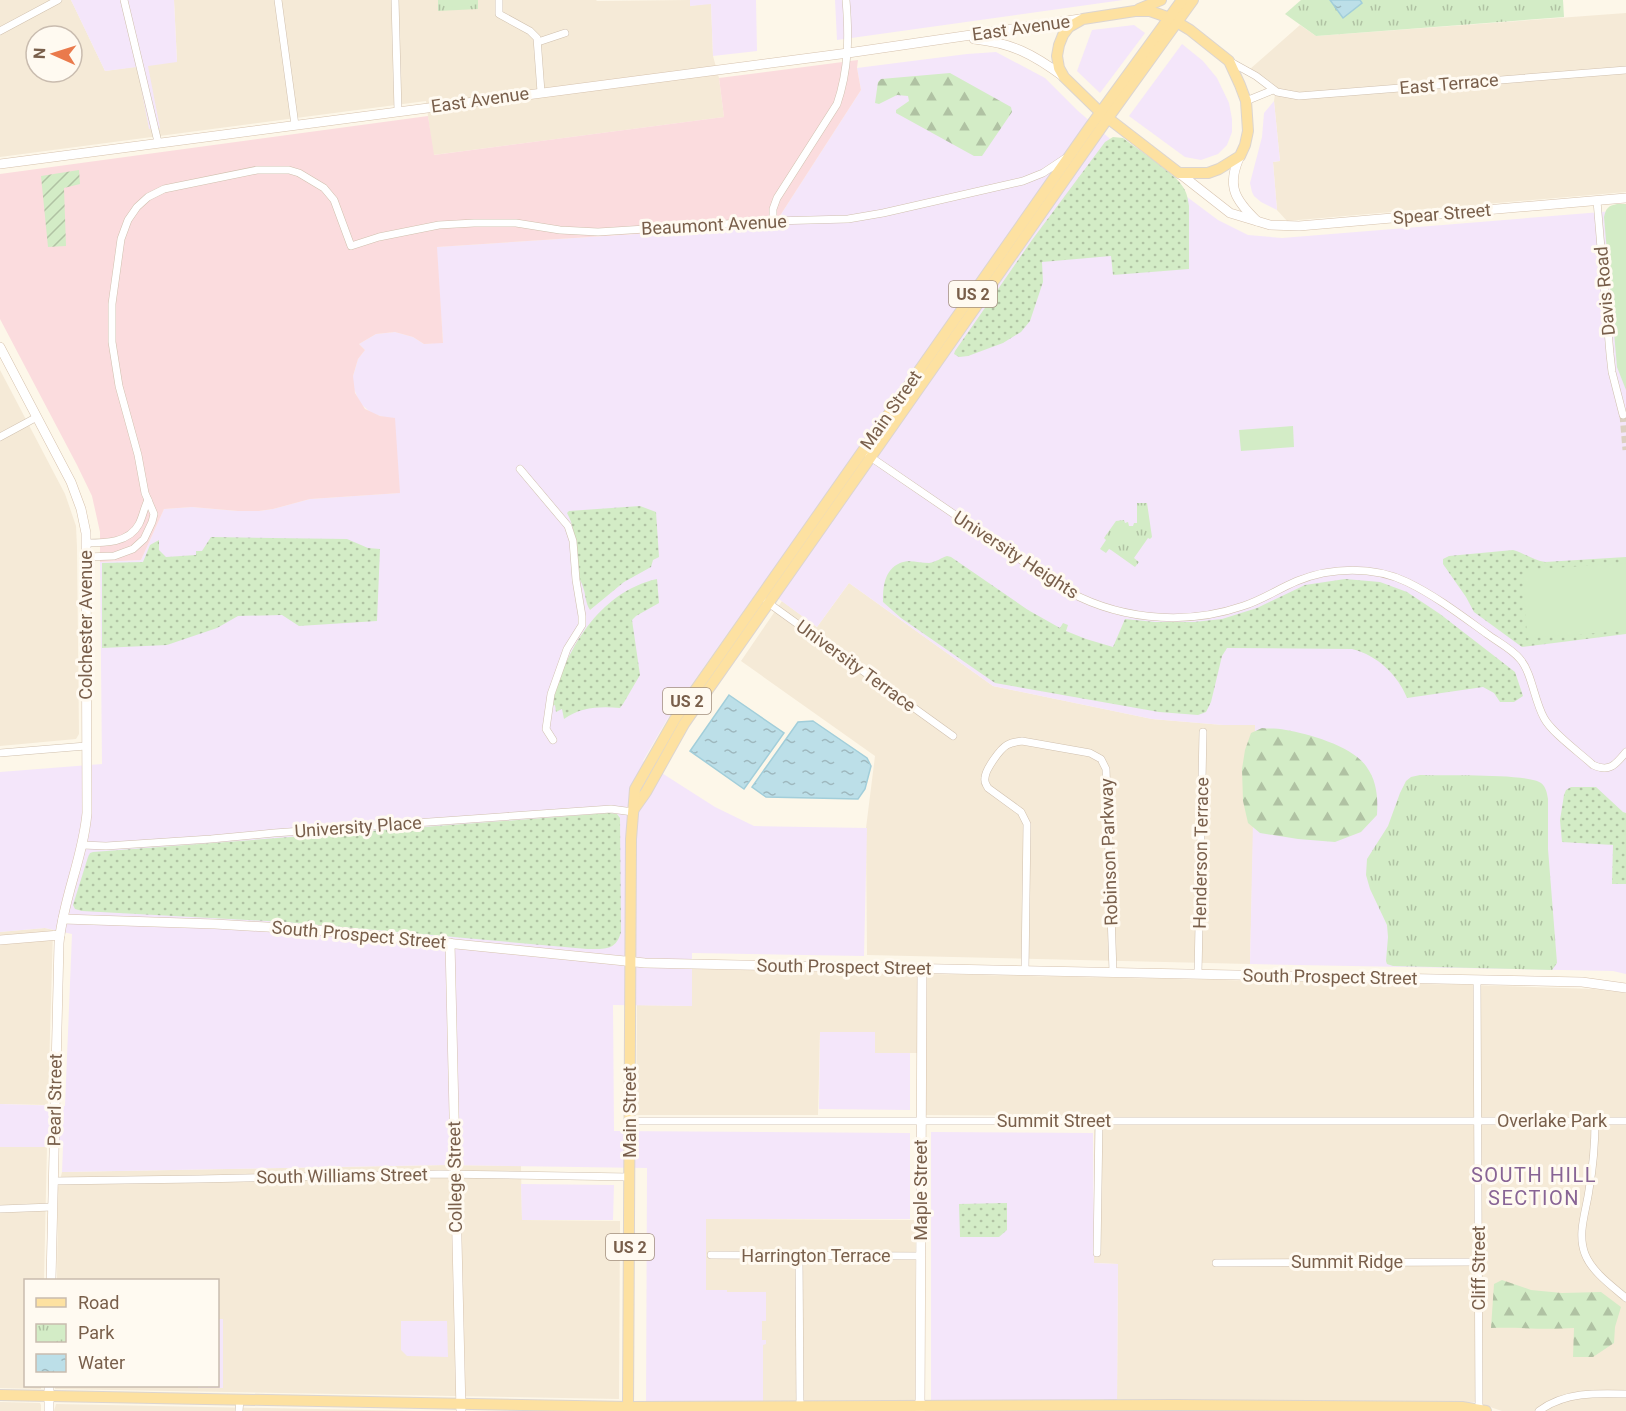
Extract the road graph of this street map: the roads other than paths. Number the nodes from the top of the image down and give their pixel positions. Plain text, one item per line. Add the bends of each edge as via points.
1 (58, 0) edge
2 (124, 0) edge
3 (278, 0) edge
4 (395, 0) edge
5 (499, 0) edge
6 (846, 0) edge
7 (1161, 0) edge
8 (1182, 0) edge
9 (1193, 0) edge
10 (1135, 10) junction
11 (1083, 19) junction
12 (1174, 20) junction
13 (0, 31) edge
14 (565, 33) dead end
15 (959, 37) junction
16 (538, 42) junction
17 (848, 53) junction
18 (1229, 62) junction
19 (1626, 70) edge
20 (1064, 77) junction
21 (1273, 90) junction
22 (541, 92) junction
23 (1246, 101) junction
24 (398, 111) junction
25 (1104, 115) junction
26 (296, 125) junction
27 (158, 142) junction
28 (1070, 155) junction
29 (1240, 156) junction
30 (0, 164) edge
31 (1179, 173) junction
32 (1626, 198) edge
33 (1597, 201) junction
34 (773, 221) junction
35 (1258, 223) junction
36 (0, 347) edge
37 (1623, 415) dead end
38 (37, 417) junction
39 (0, 437) edge
40 (866, 454) junction
41 (520, 469) dead end
42 (148, 500) junction
43 (86, 543) junction
44 (86, 557) junction
45 (764, 600) junction
46 (1203, 732) dead end
47 (953, 736) dead end
48 (553, 740) dead end
49 (86, 746) junction
50 (1626, 752) edge
51 (0, 753) edge
52 (633, 812) junction
53 (83, 845) junction
54 (63, 919) junction
55 (60, 935) junction
56 (0, 940) edge
57 (450, 943) junction
58 (631, 962) junction
59 (922, 969) junction
60 (1025, 970) junction
61 (1113, 972) junction
62 (1198, 974) junction
63 (1477, 980) junction
64 (1626, 988) edge
65 (631, 1121) junction
66 (922, 1121) junction
67 (1099, 1121) junction
68 (1478, 1121) junction
69 (1595, 1121) junction
70 (1626, 1121) edge
71 (455, 1174) junction
72 (630, 1177) junction
73 (53, 1181) junction
74 (52, 1207) junction
75 (0, 1209) edge
76 (1097, 1253) dead end
77 (711, 1255) dead end
78 (799, 1256) junction
79 (921, 1256) junction
80 (1479, 1262) junction
81 (1216, 1263) dead end
82 (51, 1279) edge
83 (1626, 1298) edge
84 (49, 1391) edge
85 (1626, 1394) edge
86 (0, 1395) edge
87 (240, 1406) edge
88 (332, 1407) edge
89 (461, 1407) edge
90 (800, 1407) junction
91 (1177, 1408) edge
92 (1331, 1408) edge
93 (628, 1409) edge
94 (920, 1409) edge
95 (1481, 1410) edge
96 (49, 1411) edge
97 (1539, 1411) edge

1 - 13 street
2 - 27 street
3 - 26 street
4 - 24 street
5 - 16 street via 499,14 530,31
6 - 17 street
7 - 10 main road
8 - 12 main road, US 2
9 - 12 main road, US 2
10 - 11 main road, East Avenue
10 - 12 main road, East Avenue
11 - 15 main road, East Avenue
11 - 20 main road, East Avenue via 1070,27 1059,45 1058,62
12 - 18 main road
12 - 25 main road, Main Street / US 2
14 - 16 street
15 - 17 main road, East Avenue
15 - 20 main road, East Avenue via 1017,48
16 - 22 street
17 - 22 main road, East Avenue
17 - 34 street via 837,104 777,198
18 - 21 street, East Terrace
18 - 23 main road
19 - 21 street, East Terrace via 1316,95
20 - 25 main road, East Avenue
21 - 23 street
22 - 24 main road, East Avenue
23 - 29 main road via 1248,131
24 - 26 main road, East Avenue
25 - 28 main road, Main Street / US 2
25 - 31 main road, Spear Street
25 - 40 main road, Main Street / US 2
26 - 27 main road, East Avenue
27 - 30 main road, East Avenue
28 - 34 street, Beaumont Avenue via 1023,181 883,213 848,219
28 - 40 main road, Main Street / US 2
29 - 31 main road via 1208,173
29 - 35 main road via 1233,176 1234,190 1239,202
31 - 35 main road, Spear Street via 1230,213
32 - 33 main road, Spear Street
33 - 35 main road, Spear Street via 1299,226
33 - 37 street, Davis Road via 1612,372
34 - 42 street, Beaumont Avenue via 598,232 516,223 439,225 351,246 334,200 311,179 289,170 257,170 164,189 148,197 128,220 121,239 112,304 111,342 119,387
36 - 38 main road, Colchester Avenue
38 - 39 street
38 - 43 main road, Colchester Avenue via 76,493
40 - 45 main road, Main Street / US 2
40 - 50 street, University Heights via 1059,586 1119,612 1159,617 1217,613 1255,602 1307,577 1336,571 1371,571 1398,578 1456,611 1519,657 1546,722 1593,765 1609,768
41 - 48 street via 568,526 573,541 582,625 567,649 551,694 546,729
42 - 43 street via 137,527 126,537
42 - 44 street via 154,514 139,544 114,556
43 - 44 main road, Colchester Avenue
44 - 49 main road, Colchester Avenue
45 - 47 street, University Terrace
45 - 52 main road, Main Street / US 2
46 - 62 street, Henderson Terrace
49 - 51 street
49 - 53 main road, Colchester Avenue via 87,813
52 - 53 street, University Place via 611,809
52 - 58 main road, Main Street / US 2
53 - 54 main road, Colchester Avenue
54 - 55 main road, Pearl Street
54 - 57 main road, South Prospect Street via 252,925
55 - 56 main road
55 - 73 main road, Pearl Street
57 - 58 main road, South Prospect Street
57 - 71 main road, College Street
58 - 59 main road, South Prospect Street
58 - 65 main road, Main Street / US 2
59 - 60 main road, South Prospect Street
59 - 66 main road, Maple Street
60 - 61 main road, South Prospect Street
60 - 61 street, Robinson Parkway via 1028,824 1021,812 985,781 986,772 1002,749 1022,741 1090,753 1101,759 1106,769
61 - 62 main road, South Prospect Street
62 - 63 main road, South Prospect Street
63 - 64 main road, South Prospect Street via 1582,982
63 - 68 street, Cliff Street
65 - 66 street, Summit Street
65 - 72 main road, Main Street / US 2
66 - 67 street, Summit Street
66 - 79 main road, Maple Street
67 - 68 street, Summit Street
67 - 76 street
68 - 69 street, Overlake Park
68 - 80 street, Cliff Street
69 - 70 street, Overlake Park
69 - 83 street via 1582,1240 1592,1267
71 - 72 street, South Williams Street
71 - 73 street, South Williams Street
71 - 89 main road, College Street
72 - 93 main road, Main Street / US 2
73 - 74 main road, Pearl Street
74 - 75 street
74 - 82 main road, Pearl Street
77 - 78 street, Harrington Terrace
78 - 79 street, Harrington Terrace
78 - 90 street
79 - 94 main road, Maple Street
80 - 81 street, Summit Ridge
80 - 95 street, Cliff Street
84 - 86 main road
84 - 87 main road
84 - 96 main road
85 - 97 street via 1574,1396
87 - 88 main road
88 - 89 main road
89 - 93 main road
90 - 93 main road
90 - 94 main road
91 - 92 main road
91 - 94 main road
92 - 95 main road

